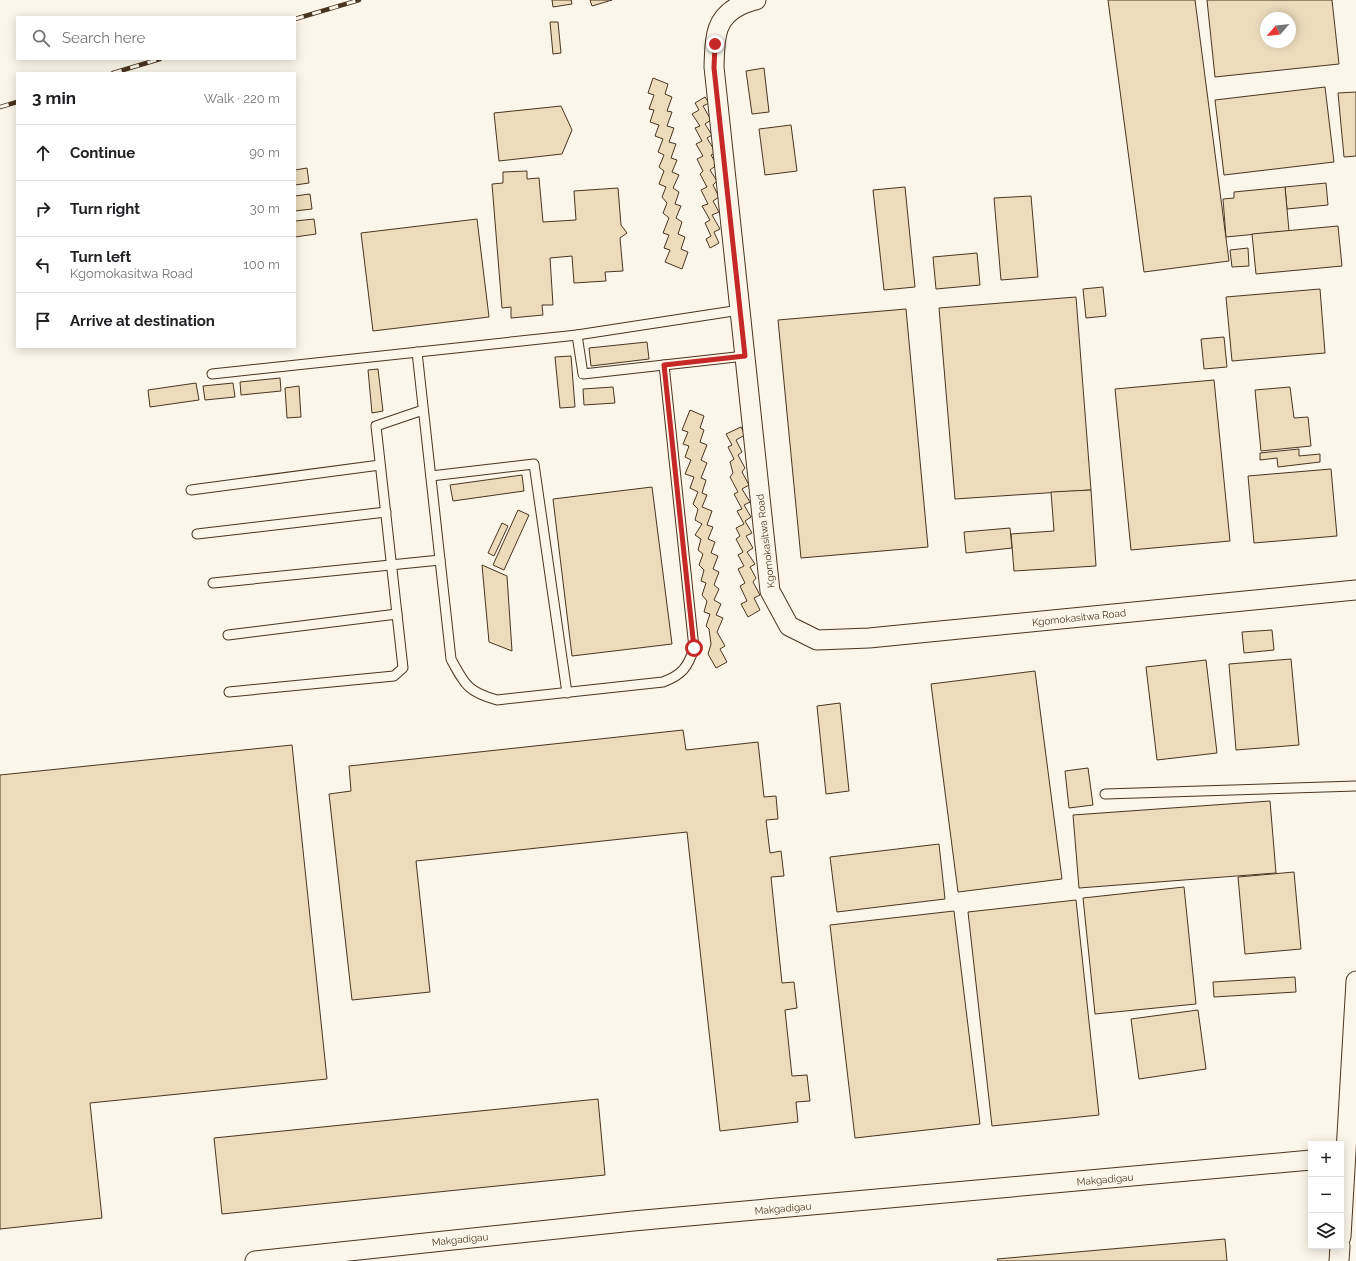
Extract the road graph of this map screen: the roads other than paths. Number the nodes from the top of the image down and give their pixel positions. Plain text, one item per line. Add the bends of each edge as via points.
1 (756, 0) edge
2 (740, 310) junction
3 (577, 335) junction
4 (417, 352) junction
5 (745, 356) junction
6 (664, 365) junction
7 (212, 374) dead end
8 (424, 410) junction
9 (380, 465) junction
10 (431, 476) junction
11 (190, 490) dead end
12 (386, 512) junction
13 (197, 534) dead end
14 (440, 560) junction
15 (392, 565) junction
16 (214, 583) dead end
17 (1356, 590) edge
18 (397, 614) junction
19 (228, 635) dead end
20 (228, 692) dead end
21 (567, 693) junction
22 (1356, 786) edge
23 (1105, 794) dead end
24 (1356, 981) edge
25 (1344, 1157) edge
26 (1308, 1160) edge
27 (1343, 1177) edge
28 (1342, 1213) edge
29 (1340, 1249) edge
30 (255, 1261) edge
31 (1339, 1261) edge

1 - 2 street, Kgomokasitwa Road via 734,8 720,21 715,44 714,68
2 - 3 lane
2 - 5 street, Kgomokasitwa Road
3 - 4 lane
3 - 6 lane via 583,374
4 - 7 lane
4 - 8 lane
5 - 6 lane
5 - 17 street, Kgomokasitwa Road via 770,591 789,626 817,640 869,638
6 - 21 lane via 694,648 689,664 676,677 663,682
8 - 9 lane via 376,426
8 - 10 lane
9 - 11 lane
9 - 12 lane
10 - 14 lane
10 - 21 lane via 534,464
12 - 13 lane
12 - 15 lane
14 - 15 lane
14 - 21 lane via 451,659 467,687 480,695 497,700
15 - 16 lane
15 - 18 lane
18 - 19 lane
18 - 20 lane via 403,668 394,676
22 - 23 lane
24 - 25 street
26 - 30 street, Makgadigau via 633,1221
27 - 28 street
29 - 31 street

